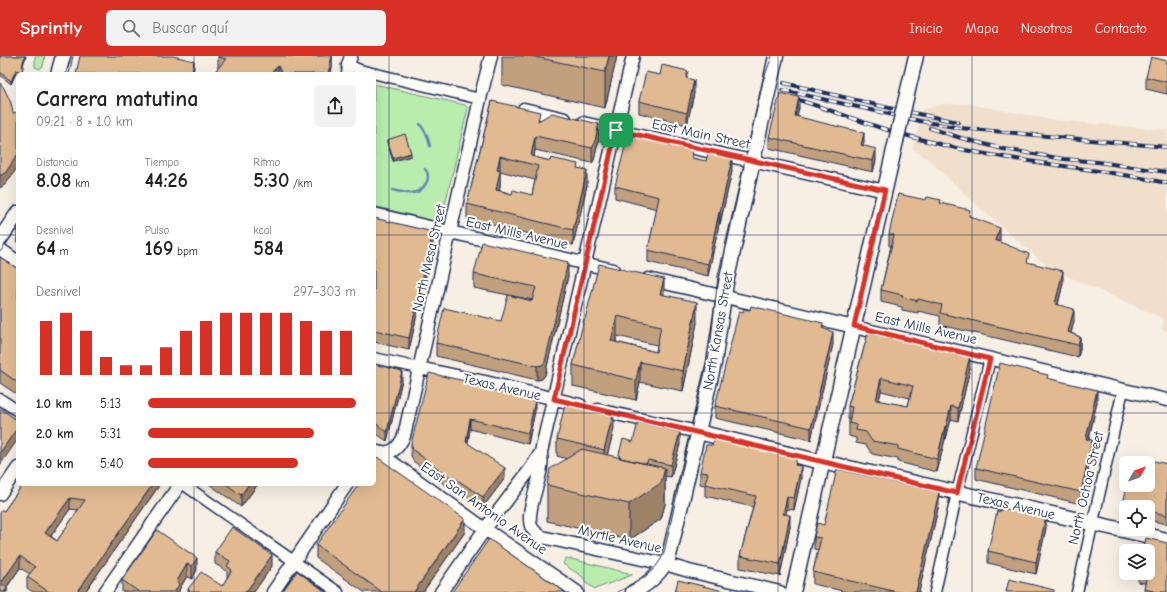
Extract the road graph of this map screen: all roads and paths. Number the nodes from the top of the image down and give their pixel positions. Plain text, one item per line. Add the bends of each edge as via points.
1 (63, 56) edge
2 (491, 56) edge
3 (633, 56) edge
4 (776, 56) edge
5 (916, 56) edge
6 (348, 65) edge
7 (59, 72) edge
8 (368, 72) edge
9 (376, 74) edge
10 (486, 100) junction
11 (514, 107) edge
12 (616, 130) junction
13 (753, 160) junction
14 (885, 190) junction
15 (376, 213) edge
16 (16, 216) edge
17 (450, 232) junction
18 (0, 238) edge
19 (0, 249) edge
20 (16, 261) edge
21 (585, 264) junction
22 (724, 297) junction
23 (854, 326) junction
24 (376, 358) edge
25 (990, 359) junction
26 (419, 368) junction
27 (1123, 390) junction
28 (0, 399) edge
29 (554, 399) junction
30 (1167, 400) edge
31 (16, 410) edge
32 (698, 432) junction
33 (376, 452) edge
34 (541, 452) junction
35 (823, 462) junction
36 (16, 471) edge
37 (181, 486) edge
38 (185, 486) edge
39 (346, 486) edge
40 (957, 493) junction
41 (0, 494) edge
42 (1092, 523) junction
43 (485, 529) junction
44 (1167, 540) edge
45 (294, 562) junction
46 (665, 564) junction
47 (105, 592) edge
48 (273, 592) edge
49 (338, 592) edge
50 (441, 592) edge
51 (577, 592) edge
52 (633, 592) edge
53 (780, 592) edge
54 (793, 592) edge
55 (935, 592) edge
56 (1077, 592) edge

1 - 7 main road
2 - 10 street, North Mesa Street
3 - 12 street
4 - 13 main road, North Kansas Street
5 - 14 main road, bridge
6 - 8 street
9 - 10 street
10 - 17 street, North Mesa Street
11 - 12 street, East Main Street
12 - 13 street, East Main Street
12 - 21 street
13 - 14 street, East Main Street
13 - 22 main road, North Kansas Street
14 - 23 main road
15 - 17 street, East Mills Avenue
16 - 18 main road
17 - 21 street, East Mills Avenue
17 - 26 street, North Mesa Street
19 - 20 street
21 - 22 street, East Mills Avenue
21 - 29 street
22 - 23 street, East Mills Avenue
22 - 32 main road, North Kansas Street via 717,346
23 - 25 street, East Mills Avenue
23 - 35 main road
24 - 26 street, Texas Avenue
25 - 27 street, East Mills Avenue
25 - 40 street
26 - 29 street, Texas Avenue
26 - 33 street, North Mesa Street via 402,441 396,449
27 - 30 street, East Mills Avenue
27 - 42 street, North Ochoa Street
28 - 31 street
29 - 32 street, Texas Avenue
29 - 34 street
32 - 35 main road, Texas Avenue
32 - 46 main road, North Kansas Street
33 - 43 street, East San Antonio Avenue
34 - 43 street
34 - 46 street, Myrtle Avenue via 542,460 530,516 534,531 542,536
35 - 40 main road, Texas Avenue
35 - 54 main road
36 - 41 street
37 - 47 street
38 - 45 street
39 - 45 street
40 - 42 main road, Texas Avenue
40 - 55 street
42 - 44 main road, Texas Avenue
42 - 56 street, North Ochoa Street
43 - 50 street
43 - 51 street, East San Antonio Avenue
45 - 48 street
45 - 49 street
46 - 52 main road, North Kansas Street via 650,582
46 - 53 street, Myrtle Avenue

